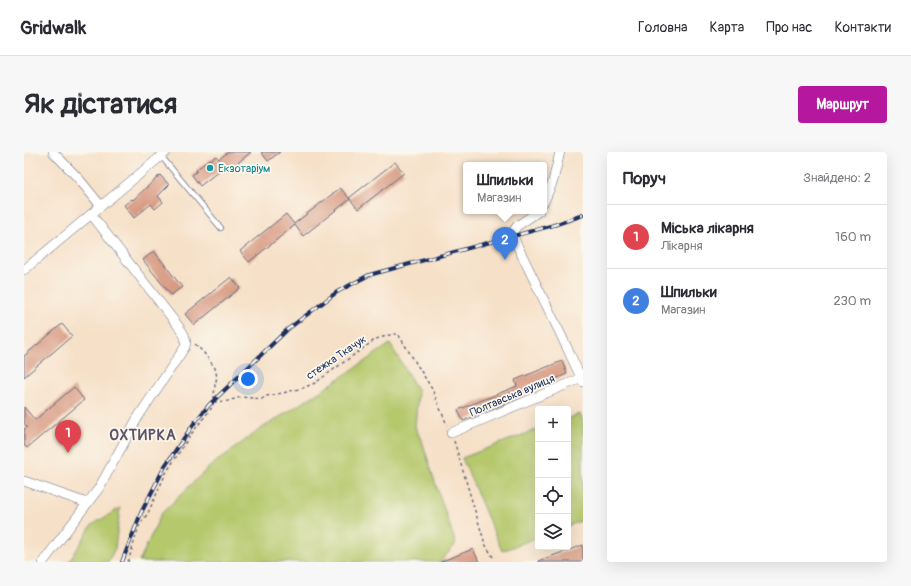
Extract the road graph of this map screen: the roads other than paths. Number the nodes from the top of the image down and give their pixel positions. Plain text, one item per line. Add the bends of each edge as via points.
1 (53, 152) edge
2 (560, 152) edge
3 (163, 154) edge
4 (547, 195) edge
5 (101, 206) junction
6 (91, 214) junction
7 (535, 214) edge
8 (221, 228) dead end
9 (24, 270) edge
10 (582, 380) edge
11 (451, 434) road end
12 (24, 481) edge
13 (88, 503) junction
14 (43, 562) edge

1 - 5 street
2 - 4 street
3 - 5 street
3 - 8 lane
5 - 6 street
6 - 9 street
6 - 13 street via 179,326 186,342 138,417
7 - 10 street, Полтавська вулиця via 517,226 512,233
10 - 11 street, Полтавська вулиця
12 - 13 street
13 - 14 street

